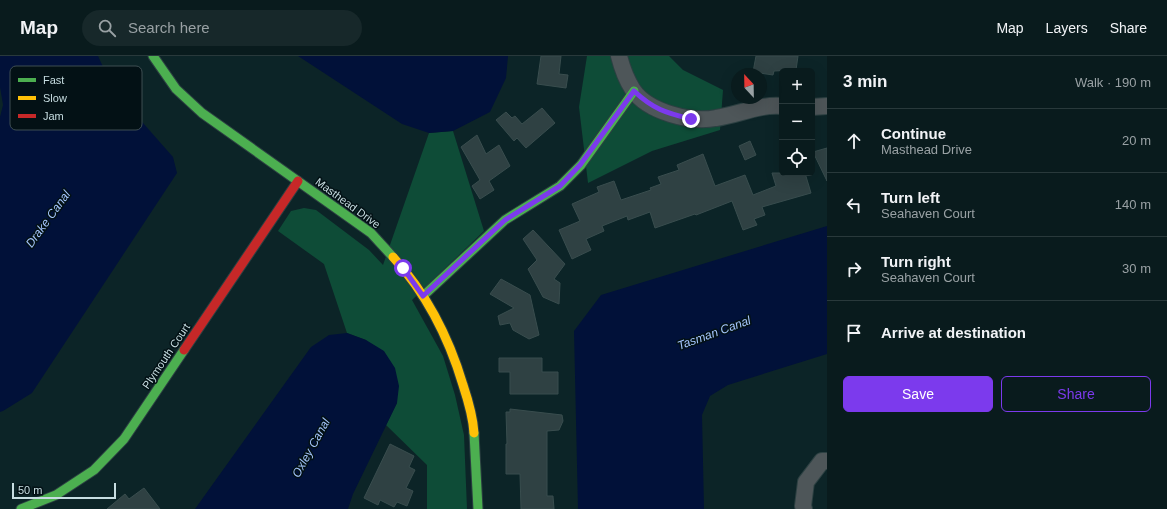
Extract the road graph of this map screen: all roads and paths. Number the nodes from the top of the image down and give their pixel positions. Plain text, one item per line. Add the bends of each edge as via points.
1 (153, 56) edge
2 (619, 56) edge
3 (634, 91) junction
4 (779, 106) edge
5 (827, 106) edge
6 (815, 107) edge
7 (298, 181) junction
8 (423, 296) junction
9 (827, 461) edge
10 (21, 509) edge
11 (478, 509) edge
12 (804, 509) edge

1 - 7 street, Masthead Drive via 176,89 202,113
2 - 3 street via 625,76
3 - 4 street via 646,103 668,113 691,119 715,119 756,108
3 - 8 street via 580,165 560,186 505,220
5 - 6 street
7 - 8 street, Masthead Drive via 371,233 403,268
7 - 10 street, Plymouth Court via 124,439 94,470 56,495
8 - 11 street, Masthead Drive via 456,361 468,399 474,429
9 - 12 street via 822,461 806,482

